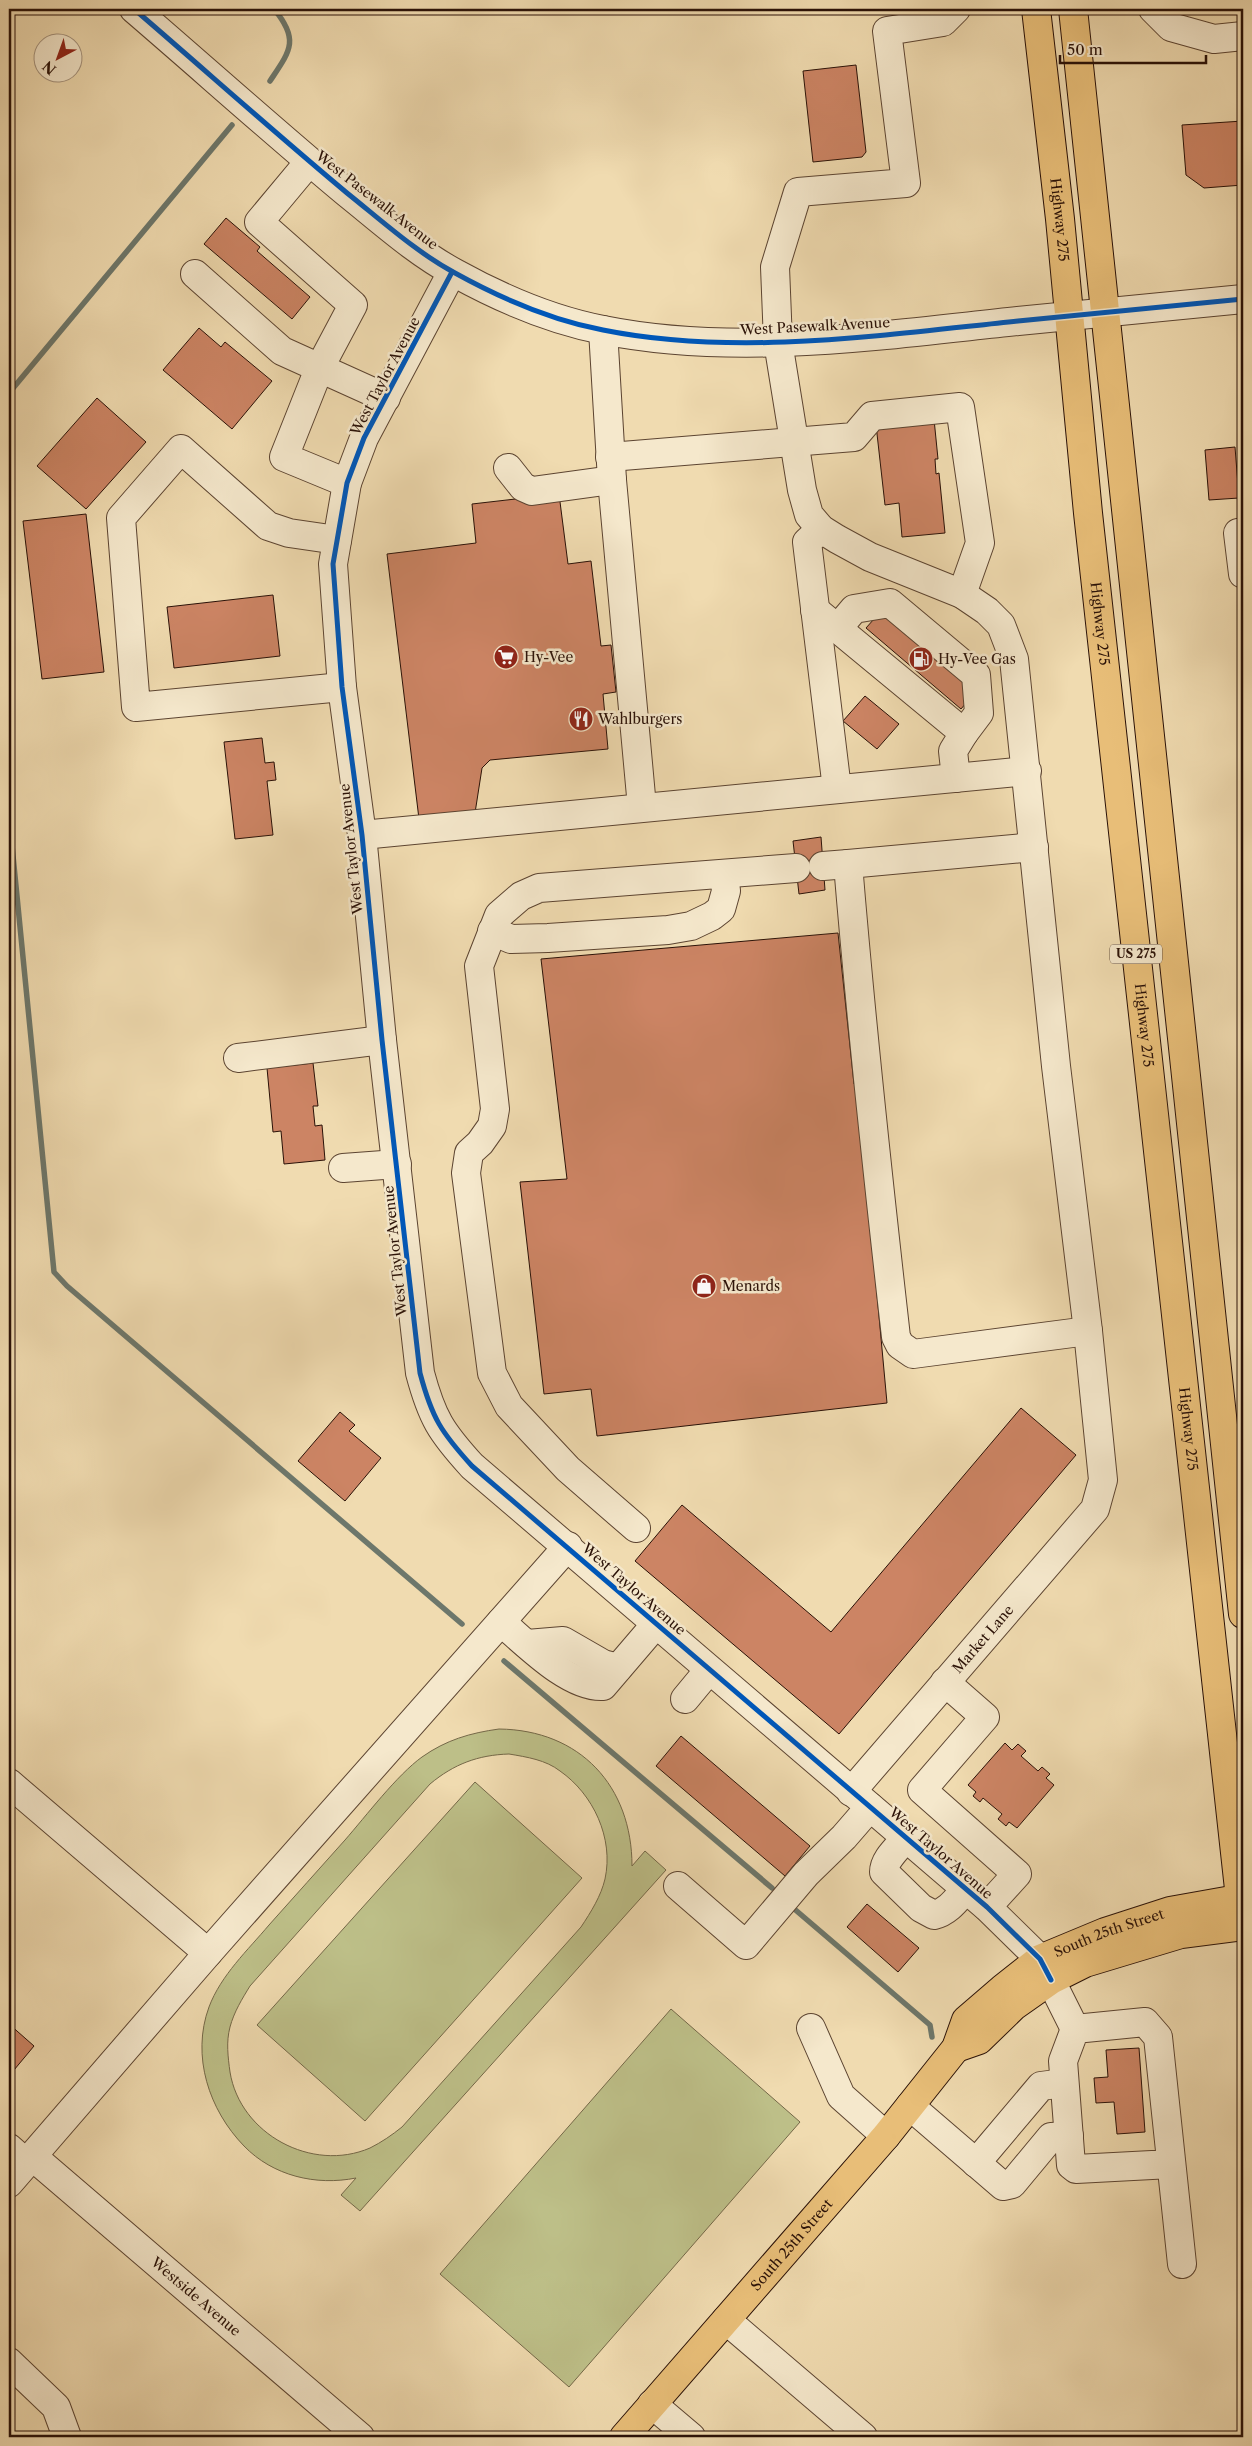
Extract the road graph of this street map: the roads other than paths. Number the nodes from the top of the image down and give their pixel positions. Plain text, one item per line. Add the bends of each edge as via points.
1 (134, 9) edge
2 (956, 9) edge
3 (1036, 9) edge
4 (1074, 9) edge
5 (1153, 9) edge
6 (1243, 36) edge
7 (309, 162) junction
8 (452, 272) junction
9 (195, 274) dead end
10 (1243, 299) edge
11 (1106, 313) junction
12 (1068, 316) junction
13 (603, 330) junction
14 (778, 342) junction
15 (319, 369) junction
16 (386, 398) junction
17 (794, 440) junction
18 (508, 468) dead end
19 (611, 468) junction
20 (347, 483) junction
21 (821, 529) junction
22 (1243, 532) edge
23 (337, 540) junction
24 (1243, 574) edge
25 (962, 594) junction
26 (815, 610) junction
27 (838, 628) junction
28 (342, 687) junction
29 (964, 733) junction
30 (1027, 771) junction
31 (956, 778) junction
32 (837, 790) junction
33 (642, 807) junction
34 (362, 835) junction
35 (1034, 847) junction
36 (796, 868) dead end
37 (724, 874) junction
38 (492, 931) junction
39 (382, 1040) junction
40 (238, 1058) dead end
41 (397, 1164) junction
42 (343, 1168) dead end
43 (1088, 1331) junction
44 (636, 1528) dead end
45 (568, 1546) junction
46 (1243, 1614) edge
47 (501, 1622) junction
48 (656, 1624) junction
49 (709, 1670) junction
50 (945, 1682) junction
51 (685, 1699) dead end
52 (9, 1783) edge
53 (861, 1800) junction
54 (906, 1838) junction
55 (678, 1886) dead end
56 (966, 1889) junction
57 (987, 1907) junction
58 (1242, 1912) edge
59 (208, 1953) junction
60 (1045, 1970) junction
61 (811, 2028) dead end
62 (1075, 2029) junction
63 (1064, 2083) junction
64 (910, 2106) junction
65 (886, 2136) junction
66 (1069, 2136) junction
67 (19, 2163) edge
68 (976, 2163) junction
69 (1171, 2164) junction
70 (1182, 2264) dead end
71 (726, 2320) junction
72 (9, 2362) edge
73 (652, 2404) junction
74 (66, 2437) edge
75 (360, 2437) edge
76 (624, 2437) edge
77 (691, 2437) edge
78 (863, 2437) edge

1 - 7 street, West Pasewalk Avenue
2 - 14 street via 943,22 887,31 906,183 798,192 774,267
3 - 12 main road, Highway 275 / US 275
4 - 11 main road, US 275
5 - 6 street via 1171,27 1214,39
7 - 8 street, West Pasewalk Avenue via 404,239
7 - 15 street via 258,222 353,305
8 - 13 street, West Pasewalk Avenue via 504,299
8 - 16 street, West Taylor Avenue
9 - 15 street via 282,351
10 - 11 street, West Pasewalk Avenue
11 - 12 street, West Pasewalk Avenue
11 - 46 main road, US 275
12 - 14 street, West Pasewalk Avenue via 940,330
12 - 58 main road, Highway 275 / US 275
13 - 14 street, West Pasewalk Avenue via 716,342
13 - 19 street
14 - 17 street
15 - 16 street
15 - 20 street via 284,457
16 - 20 street, West Taylor Avenue via 364,438
17 - 19 street
17 - 21 street via 802,490 810,515
17 - 25 street via 854,437 872,416 960,407 980,543
18 - 19 street via 523,488 532,491
19 - 33 street
20 - 23 street, West Taylor Avenue
21 - 25 street via 870,557
21 - 26 street via 808,542
22 - 24 street via 1238,533
23 - 28 street, West Taylor Avenue via 333,564
23 - 28 street via 289,533 268,526 181,449 121,518 136,707
25 - 30 street via 1001,625 1014,659
26 - 27 street
26 - 32 street
27 - 29 street
27 - 29 street via 854,609 890,603 976,674 980,714
28 - 34 street, West Taylor Avenue
29 - 31 street via 953,751
30 - 31 street
30 - 35 street
31 - 32 street
32 - 33 street
33 - 34 street
34 - 39 street, West Taylor Avenue
35 - 43 street via 1057,1076
35 - 43 street via 836,865 857,978 896,1337 900,1345 913,1354
36 - 37 street
37 - 38 street via 539,888 521,896 499,916
37 - 38 street via 726,890 721,909 691,926 539,939 511,939
38 - 44 street via 479,966 494,1109 492,1126 469,1153 466,1173 492,1373 509,1406 568,1469
39 - 40 street
39 - 41 street, West Taylor Avenue
41 - 42 street
41 - 45 street, West Taylor Avenue via 420,1373 429,1406 445,1436 472,1466
43 - 50 street, Market Lane via 1103,1480 1095,1509
45 - 47 street
45 - 48 street, West Taylor Avenue
47 - 48 street via 550,1663 592,1686 603,1686
47 - 59 street
48 - 49 street, West Taylor Avenue
49 - 51 street
49 - 53 street, West Taylor Avenue
50 - 53 street, Market Lane
50 - 57 street via 985,1717 922,1790 1017,1874
52 - 59 street
53 - 54 street, West Taylor Avenue
53 - 55 street, Market Lane via 844,1837 806,1874 746,1945
54 - 56 street, West Taylor Avenue
54 - 56 street via 889,1858 884,1872 922,1908 934,1915 939,1914
56 - 57 street, West Taylor Avenue
57 - 60 street, West Taylor Avenue
58 - 60 main road, South 25th Street via 1170,1911 1105,1932
59 - 67 street
60 - 62 street, West Taylor Avenue
60 - 64 main road, South 25th Street via 979,2040 956,2048
61 - 65 street via 841,2096
62 - 63 street via 1063,2061
62 - 69 street via 1145,2022 1158,2037
63 - 66 street
63 - 68 street via 1042,2086
64 - 65 main road, South 25th Street
64 - 68 street
65 - 71 main road, South 25th Street
66 - 68 street via 1051,2137 1012,2184 1003,2186
66 - 69 street via 1072,2165 1076,2169
67 - 75 street, Westside Avenue
69 - 70 street
71 - 73 main road, South 25th Street
71 - 78 street
72 - 74 street via 56,2407
73 - 76 main road, South 25th Street
73 - 77 street

